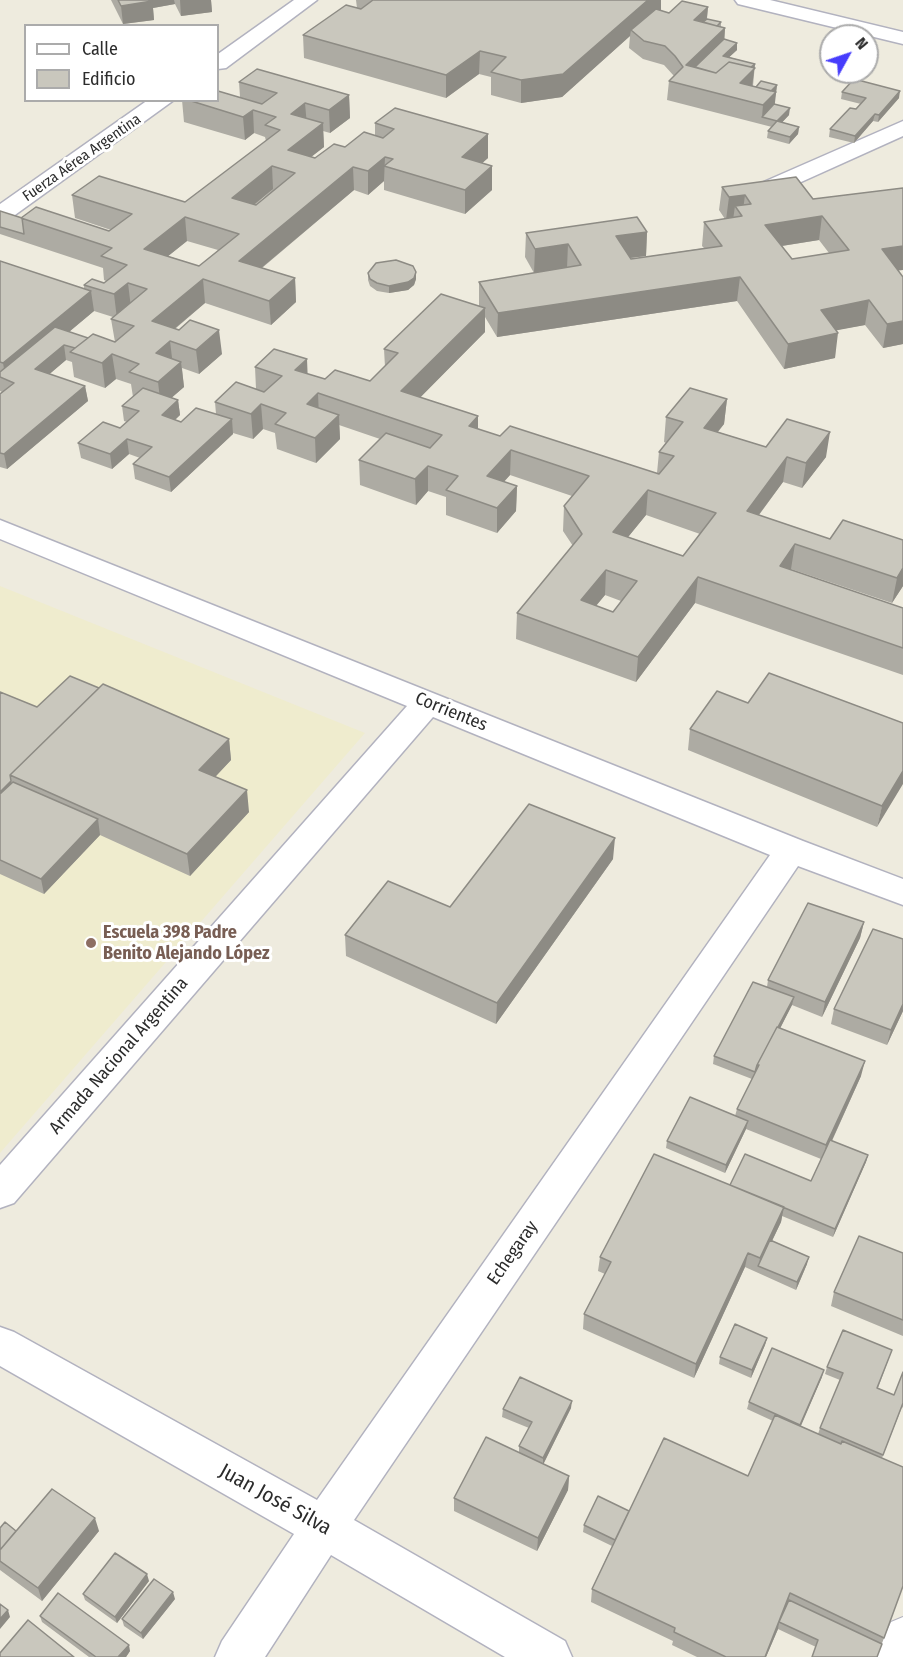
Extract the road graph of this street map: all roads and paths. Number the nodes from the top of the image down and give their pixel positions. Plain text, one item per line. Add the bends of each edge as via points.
1 (307, 0) edge
2 (745, 0) edge
3 (903, 38) edge
4 (219, 62) edge
5 (160, 102) edge
6 (903, 128) edge
7 (751, 196) edge
8 (0, 215) edge
9 (0, 529) edge
10 (428, 703) junction
11 (791, 850) junction
12 (903, 892) edge
13 (0, 1192) edge
14 (0, 1345) edge
15 (324, 1527) junction
16 (903, 1634) edge
17 (238, 1657) edge
18 (549, 1657) edge
19 (893, 1657) edge

1 - 4 street
2 - 3 street
5 - 8 street, Fuerza Aérea Argentina
6 - 7 street
9 - 10 street, Corrientes
10 - 11 street, Corrientes
10 - 13 street, Armada Nacional Argentina
11 - 12 street, Corrientes
11 - 15 street, Echegaray
14 - 15 street, Juan José Silva
15 - 17 street, Echegaray
15 - 18 street, Juan José Silva
16 - 19 lane

